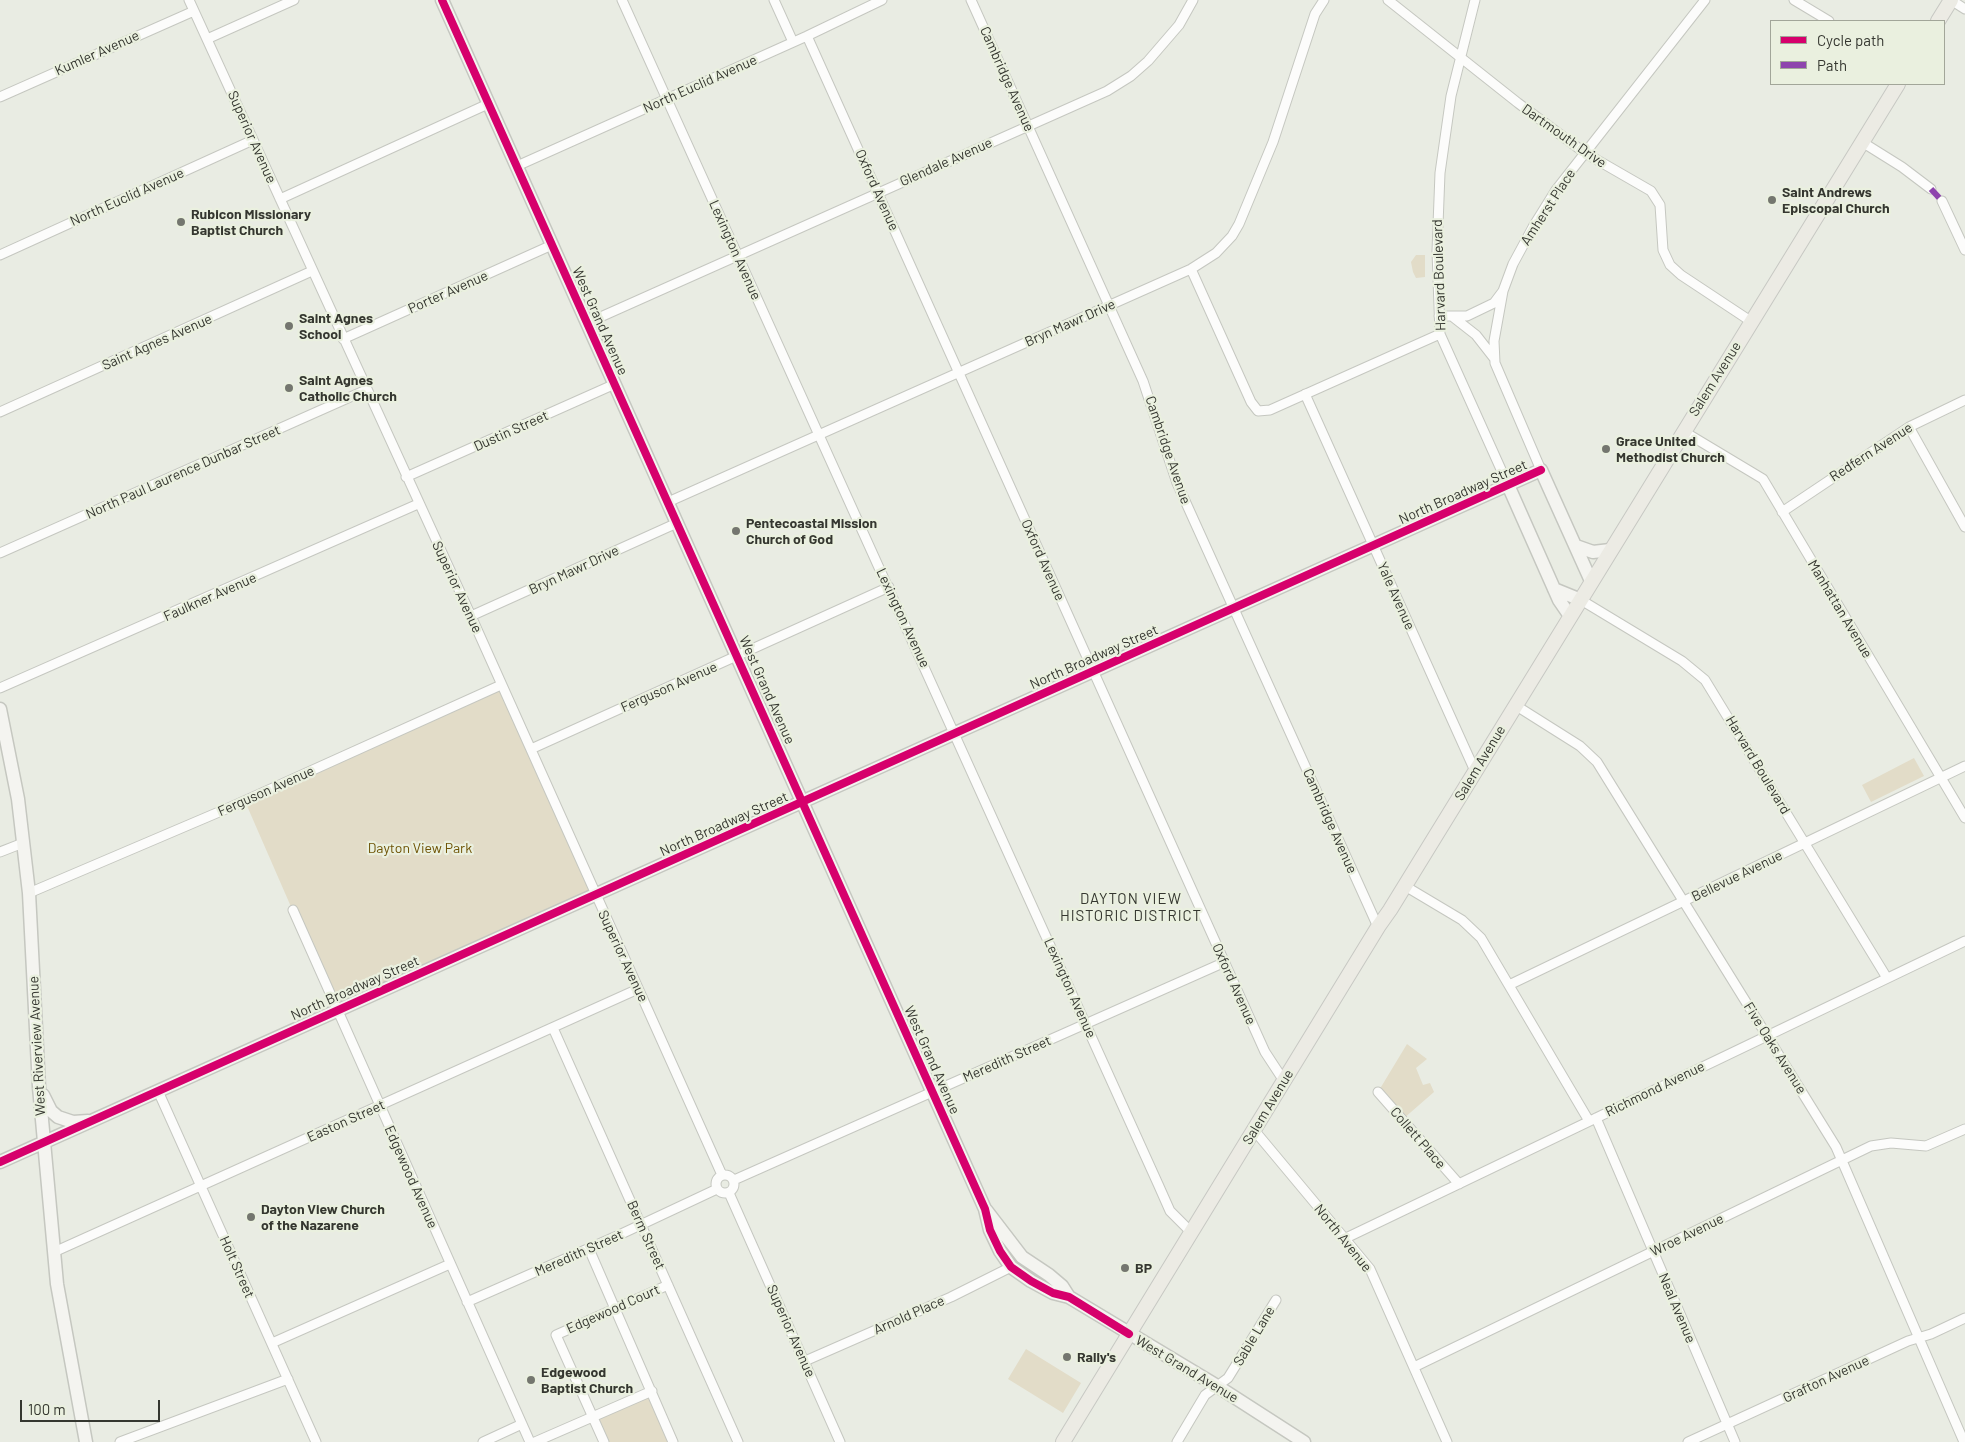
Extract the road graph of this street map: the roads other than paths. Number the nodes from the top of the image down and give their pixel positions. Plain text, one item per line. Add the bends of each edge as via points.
1 (189, 0) edge
2 (294, 0) edge
3 (442, 0) edge
4 (622, 0) edge
5 (774, 0) edge
6 (882, 0) edge
7 (971, 0) edge
8 (1192, 0) edge
9 (1324, 0) edge
10 (1388, 0) edge
11 (1475, 0) edge
12 (1705, 0) edge
13 (1794, 0) edge
14 (1951, 0) edge
15 (1806, 3) edge
16 (1965, 8) edge
17 (194, 11) junction
18 (1828, 20) edge
19 (1939, 20) edge
20 (807, 36) junction
21 (208, 39) junction
22 (793, 42) junction
23 (1461, 58) junction
24 (1897, 85) edge
25 (0, 96) edge
26 (667, 100) junction
27 (488, 104) junction
28 (1028, 125) junction
29 (253, 140) junction
30 (1862, 142) junction
31 (1585, 153) junction
32 (517, 166) junction
33 (1931, 189) dead end
34 (879, 193) junction
35 (280, 199) junction
36 (1942, 201) dead end
37 (552, 245) junction
38 (1965, 250) edge
39 (0, 255) edge
40 (737, 256) junction
41 (1191, 269) junction
42 (312, 271) junction
43 (1503, 291) junction
44 (1109, 305) junction
45 (1439, 316) junction
46 (1453, 317) junction
47 (1752, 322) junction
48 (587, 323) junction
49 (1440, 334) junction
50 (343, 339) junction
51 (1494, 358) junction
52 (959, 372) junction
53 (615, 384) junction
54 (366, 390) junction
55 (1305, 394) junction
56 (1965, 400) edge
57 (0, 412) edge
58 (1909, 427) junction
59 (1683, 431) junction
60 (818, 435) junction
61 (1541, 470) junction
62 (406, 476) junction
63 (1508, 485) junction
64 (668, 502) junction
65 (418, 504) junction
66 (1782, 512) junction
67 (677, 523) junction
68 (1965, 527) edge
69 (1373, 546) junction
70 (1576, 546) junction
71 (1610, 550) junction
72 (0, 553) edge
73 (1591, 581) junction
74 (889, 587) junction
75 (1554, 589) junction
76 (1580, 600) junction
77 (1234, 608) junction
78 (471, 616) junction
79 (1570, 616) junction
80 (738, 656) junction
81 (1094, 671) junction
82 (501, 685) junction
83 (0, 688) edge
84 (1515, 705) junction
85 (0, 710) edge
86 (955, 733) junction
87 (531, 749) junction
88 (1965, 766) edge
89 (1476, 771) junction
90 (1941, 778) junction
91 (803, 802) junction
92 (1965, 818) edge
93 (23, 843) junction
94 (1805, 843) junction
95 (0, 852) edge
96 (1405, 886) junction
97 (29, 893) junction
98 (596, 896) junction
99 (1684, 901) junction
100 (292, 910) dead end
101 (1378, 927) junction
102 (1965, 941) edge
103 (1225, 962) junction
104 (1887, 978) junction
105 (1510, 986) junction
106 (638, 989) junction
107 (336, 1010) junction
108 (1086, 1024) junction
109 (553, 1028) junction
110 (1767, 1035) junction
111 (1284, 1081) junction
112 (40, 1087) junction
113 (158, 1091) junction
114 (932, 1092) junction
115 (1378, 1092) dead end
116 (379, 1106) junction
117 (1593, 1119) junction
118 (93, 1121) junction
119 (1965, 1129) edge
120 (1254, 1130) junction
121 (44, 1142) junction
122 (1842, 1160) junction
123 (0, 1162) edge
124 (722, 1175) junction
125 (734, 1180) junction
126 (1459, 1184) junction
127 (201, 1186) junction
128 (716, 1189) junction
129 (729, 1193) junction
130 (985, 1208) junction
131 (641, 1224) junction
132 (1191, 1232) junction
133 (1346, 1238) junction
134 (589, 1249) junction
135 (54, 1252) junction
136 (1653, 1252) junction
137 (450, 1264) junction
138 (1011, 1266) junction
139 (668, 1285) junction
140 (1069, 1297) junction
141 (1276, 1300) dead end
142 (468, 1302) junction
143 (614, 1309) junction
144 (1965, 1318) edge
145 (1129, 1334) junction
146 (1918, 1338) junction
147 (272, 1344) junction
148 (805, 1361) junction
149 (1414, 1367) junction
150 (288, 1379) junction
151 (1218, 1386) junction
152 (652, 1391) junction
153 (593, 1418) junction
154 (522, 1424) junction
155 (1728, 1424) junction
156 (86, 1442) edge
157 (120, 1442) edge
158 (316, 1442) edge
159 (484, 1442) edge
160 (530, 1442) edge
161 (535, 1442) edge
162 (604, 1442) edge
163 (673, 1442) edge
164 (738, 1442) edge
165 (840, 1442) edge
166 (1063, 1442) edge
167 (1177, 1442) edge
168 (1304, 1442) edge
169 (1447, 1442) edge
170 (1688, 1442) edge
171 (1735, 1442) edge
172 (1964, 1442) edge

1 - 17 street, Superior Avenue
2 - 21 street
3 - 27 street, West Grand Avenue
4 - 26 street, Lexington Avenue
5 - 22 street
6 - 20 street, North Euclid Avenue
7 - 28 street, Cambridge Avenue
8 - 28 street, Glendale Avenue via 1165,44 1131,76 1106,91
9 - 41 street, Bryn Mawr Drive via 1315,14 1273,142 1236,230 1216,253
10 - 23 street, Dartmouth Drive
11 - 23 street, Harvard Boulevard
12 - 31 street, Amherst Place
13 - 15 street
14 - 16 street
14 - 19 main road
15 - 18 street
17 - 21 street, Superior Avenue
17 - 25 street, Kumler Avenue
20 - 22 street, North Euclid Avenue
20 - 34 street, Oxford Avenue
21 - 29 street, Superior Avenue
22 - 26 street, North Euclid Avenue
23 - 31 street, Dartmouth Drive
23 - 45 street, Harvard Boulevard via 1451,96 1440,173
24 - 30 main road, Salem Avenue
26 - 32 street, North Euclid Avenue
26 - 40 street, Lexington Avenue
27 - 32 street, West Grand Avenue
27 - 35 street
28 - 34 street, Glendale Avenue
28 - 44 street, Cambridge Avenue
29 - 35 street, Superior Avenue
29 - 39 street, North Euclid Avenue
30 - 33 street
30 - 47 main road, Salem Avenue
31 - 43 street, Amherst Place via 1533,227
31 - 47 street, Dartmouth Drive via 1651,191 1660,205 1663,250 1670,265
32 - 37 street, West Grand Avenue
34 - 40 street, Glendale Avenue
34 - 52 street, Oxford Avenue
35 - 42 street, Superior Avenue
36 - 38 street
37 - 48 street, West Grand Avenue
37 - 50 street, Porter Avenue
40 - 48 street, Glendale Avenue
40 - 60 street, Lexington Avenue
41 - 44 street, Bryn Mawr Drive
41 - 55 street via 1258,411
42 - 50 street, Superior Avenue
42 - 57 street, Saint Agnes Avenue
43 - 46 street, Amherst Place via 1494,304 1480,312
43 - 51 street, Harvard Boulevard
44 - 52 street, Bryn Mawr Drive
44 - 77 street, Cambridge Avenue via 1153,404 1177,483
45 - 46 street, Amherst Place
45 - 49 street, Harvard Boulevard
46 - 51 street, Harvard Boulevard via 1476,335
47 - 59 main road, Salem Avenue
48 - 53 street, West Grand Avenue
49 - 55 street
49 - 63 street, Harvard Boulevard
50 - 54 street, Superior Avenue
51 - 61 street, Harvard Boulevard
52 - 60 street, Bryn Mawr Drive
52 - 81 street, Oxford Avenue
53 - 62 street, Dustin Street
53 - 64 street, West Grand Avenue
54 - 62 street, Superior Avenue
54 - 72 street, North Paul Laurence Dunbar Street
55 - 69 street, Yale Avenue
56 - 58 street, Redfern Avenue
58 - 66 street, Redfern Avenue
58 - 68 street
59 - 66 street, Manhattan Avenue via 1763,479
59 - 71 main road, Salem Avenue
60 - 64 street, Bryn Mawr Drive
60 - 74 street, Lexington Avenue
61 - 63 street, North Broadway Street
61 - 70 street, Harvard Boulevard
62 - 65 street, Superior Avenue
63 - 69 street, North Broadway Street
63 - 75 street, Harvard Boulevard
64 - 67 street, West Grand Avenue
65 - 78 street, Superior Avenue
65 - 83 street, Faulkner Avenue
66 - 90 street, Manhattan Avenue
67 - 78 street, Bryn Mawr Drive
67 - 80 street, West Grand Avenue
69 - 77 street, North Broadway Street
69 - 89 street, Yale Avenue
70 - 71 street via 1593,552
70 - 73 street, Harvard Boulevard
71 - 73 main road, Salem Avenue
73 - 76 main road, Salem Avenue
74 - 80 street, Ferguson Avenue
74 - 86 street, Lexington Avenue
75 - 76 street
75 - 79 street, Harvard Boulevard
76 - 79 main road, Salem Avenue
76 - 94 street, Harvard Boulevard via 1682,661 1705,680
77 - 81 street, North Broadway Street
77 - 101 street, Cambridge Avenue
78 - 82 street, Superior Avenue
79 - 84 main road, Salem Avenue
80 - 87 street, Ferguson Avenue
80 - 91 street, West Grand Avenue
81 - 86 street, North Broadway Street
81 - 103 street, Oxford Avenue
82 - 87 street, Superior Avenue
82 - 97 street, Ferguson Avenue via 233,806
84 - 89 main road, Salem Avenue
84 - 99 street, Five Oaks Avenue via 1591,754
85 - 93 street, West Riverview Avenue via 18,799
86 - 91 street, North Broadway Street
86 - 108 street, Lexington Avenue
87 - 98 street, Superior Avenue
88 - 90 street, Bellevue Avenue
89 - 96 main road, Salem Avenue
90 - 92 street, Manhattan Avenue
90 - 94 street, Bellevue Avenue
91 - 98 street, North Broadway Street
91 - 114 street, West Grand Avenue
93 - 95 street
93 - 97 street, West Riverview Avenue
94 - 99 street, Bellevue Avenue
94 - 104 street, Harvard Boulevard
96 - 101 main road, Salem Avenue
96 - 105 street, Neal Avenue via 1462,920 1475,932
97 - 112 street, West Riverview Avenue
98 - 106 street, Superior Avenue
98 - 107 street, North Broadway Street
99 - 105 street, Bellevue Avenue
99 - 110 street, Five Oaks Avenue
100 - 107 street, Edgewood Avenue
101 - 111 main road, Salem Avenue
102 - 104 street, Richmond Avenue
103 - 108 street, Meredith Street
103 - 111 street, Oxford Avenue via 1265,1052
104 - 110 street, Richmond Avenue
105 - 117 street, Neal Avenue
106 - 109 street, Easton Street
106 - 124 street, Superior Avenue
107 - 113 street, North Broadway Street
107 - 116 street, Edgewood Avenue
108 - 114 street, Meredith Street
108 - 132 street, Lexington Avenue via 1170,1210
109 - 116 street, Easton Street
109 - 131 street, Berm Street
110 - 117 street, Richmond Avenue
110 - 122 street, Five Oaks Avenue
111 - 120 main road, Salem Avenue
112 - 118 street via 51,1111 58,1117 73,1122
112 - 121 street, West Riverview Avenue
113 - 118 street, North Broadway Street
113 - 127 street, Holt Street
114 - 125 street, Meredith Street
114 - 130 street, West Grand Avenue
115 - 126 street, Collett Place
116 - 127 street, Easton Street
116 - 137 street, Edgewood Avenue
117 - 126 street, Richmond Avenue
117 - 136 street, Neal Avenue
118 - 121 street, North Broadway Street
119 - 122 street, Wroe Avenue via 1926,1146 1876,1144
120 - 132 main road, Salem Avenue
120 - 133 street, North Avenue
121 - 123 street, North Broadway Street
121 - 135 street, West Riverview Avenue
122 - 136 street, Wroe Avenue
122 - 146 street, Five Oaks Avenue
124 - 125 street
124 - 128 street via 716,1181
125 - 129 street via 734,1188
126 - 133 street, Richmond Avenue
127 - 135 street, Easton Street
127 - 147 street, Holt Street
128 - 129 street
128 - 131 street, Meredith Street
129 - 148 street, Superior Avenue
130 - 138 street, West Grand Avenue via 990,1230
130 - 140 street, West Grand Avenue via 1022,1258 1049,1275
131 - 134 street, Meredith Street
131 - 139 street, Berm Street
132 - 145 main road, Salem Avenue
133 - 149 street, North Avenue via 1378,1284
134 - 142 street, Meredith Street
134 - 143 street
135 - 156 street, West Riverview Avenue via 60,1309
136 - 149 street, Wroe Avenue
136 - 155 street, Neal Avenue
137 - 142 street, Edgewood Avenue
137 - 147 street
138 - 140 street, West Grand Avenue via 1053,1293
138 - 148 street, Arnold Place
139 - 143 street, Edgewood Court
139 - 164 street, Berm Street
140 - 145 street, West Grand Avenue
141 - 151 street, Sable Lane via 1228,1378
142 - 154 street, Edgewood Avenue
143 - 152 street
143 - 153 street, Edgewood Court via 556,1335
144 - 146 street, Grafton Avenue
145 - 151 street, West Grand Avenue
145 - 166 main road, Salem Avenue
146 - 155 street, Grafton Avenue
146 - 172 street, Five Oaks Avenue
147 - 150 street, Holt Street
148 - 165 street, Superior Avenue
149 - 169 street, North Avenue
150 - 157 street
150 - 158 street, Holt Street
151 - 167 street, Sable Lane via 1205,1395
151 - 168 street, West Grand Avenue
152 - 153 street
152 - 163 street
153 - 161 street
153 - 162 street, Edgewood Court
154 - 159 street
154 - 160 street, Edgewood Avenue
155 - 170 street, Grafton Avenue
155 - 171 street, Neal Avenue

